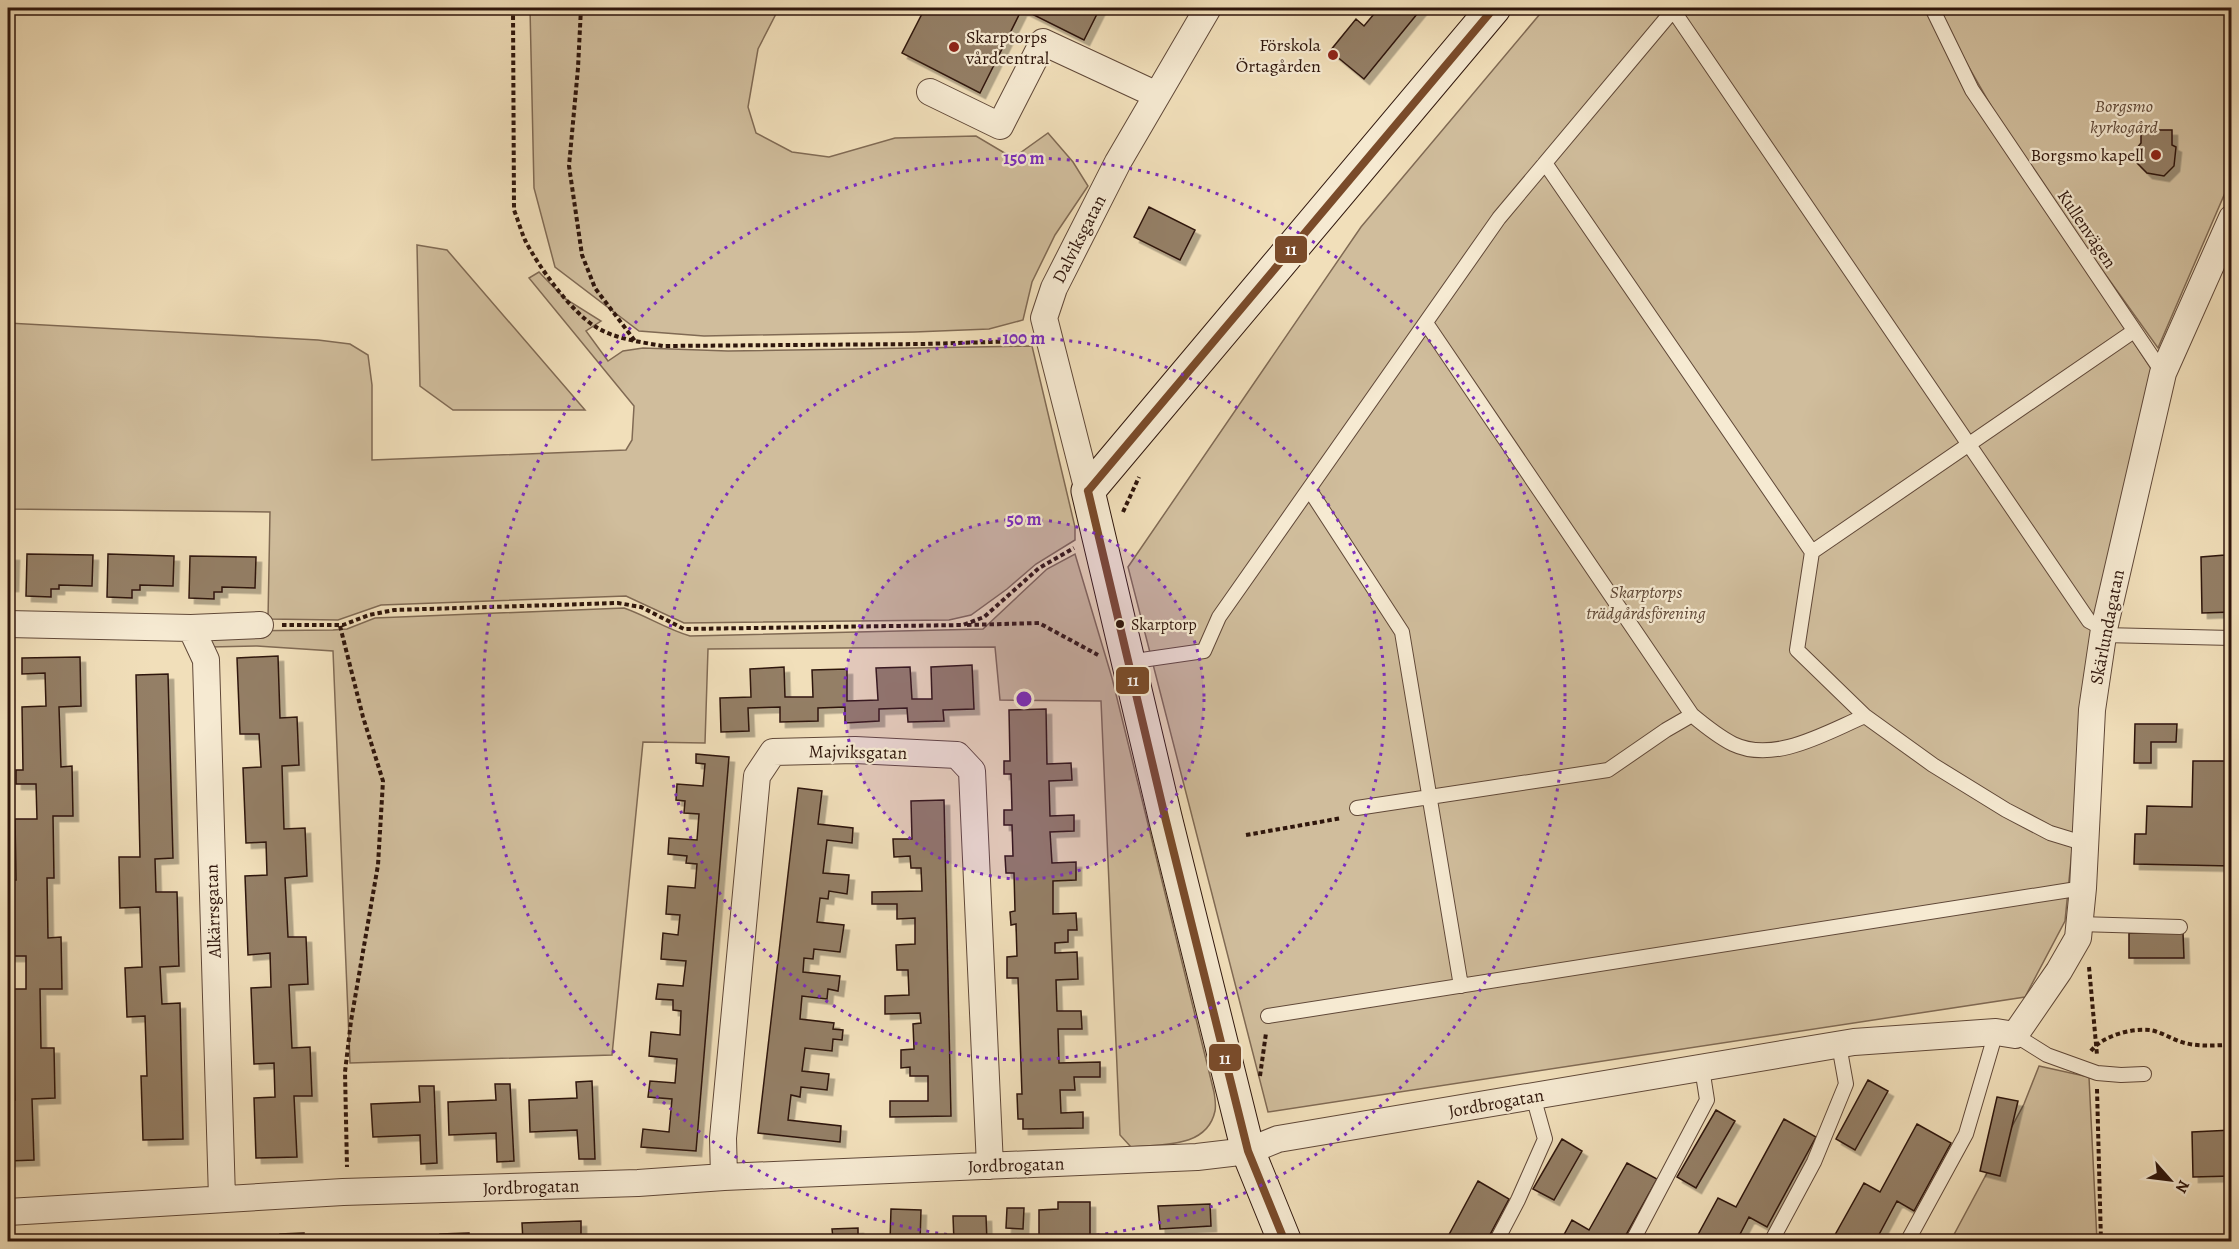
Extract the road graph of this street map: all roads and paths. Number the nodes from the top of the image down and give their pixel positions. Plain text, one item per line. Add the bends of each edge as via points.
1 (513, 8) edge
2 (581, 8) edge
3 (1208, 8) edge
4 (1494, 8) edge
5 (1932, 8) edge
6 (1674, 9) edge
7 (930, 92) dead end
8 (1157, 95) junction
9 (1545, 163) junction
10 (2232, 218) edge
11 (1426, 323) junction
12 (2134, 331) junction
13 (1050, 340) junction
14 (635, 341) junction
15 (2163, 373) junction
16 (1969, 445) junction
17 (1309, 489) junction
18 (1088, 491) junction
19 (1071, 549) dead end
20 (1812, 552) junction
21 (8, 624) edge
22 (260, 625) joint
23 (963, 625) junction
24 (340, 626) junction
25 (190, 628) junction
26 (2104, 632) junction
27 (2232, 638) edge
28 (1128, 662) junction
29 (1692, 715) junction
30 (1865, 716) junction
31 (1431, 797) junction
32 (1357, 808) joint
33 (1246, 835) dead end
34 (2086, 844) junction
35 (2084, 888) junction
36 (2180, 927) dead end
37 (2078, 931) junction
38 (1461, 986) junction
39 (1268, 1016) joint
40 (2005, 1034) junction
41 (2097, 1042) junction
42 (1839, 1045) junction
43 (2232, 1045) edge
44 (2069, 1061) junction
45 (1702, 1068) junction
46 (2097, 1073) junction
47 (2144, 1074) dead end
48 (1259, 1086) dead end
49 (1533, 1096) junction
50 (1248, 1151) junction
51 (990, 1166) junction
52 (724, 1177) junction
53 (348, 1192) junction
54 (222, 1198) junction
55 (8, 1212) edge
56 (1285, 1242) edge
57 (1496, 1242) edge
58 (1632, 1242) edge
59 (1771, 1242) edge
60 (1907, 1242) edge
61 (2101, 1242) edge

1 - 14 path via 514,210 525,240 545,274 574,308 596,327
2 - 14 path via 569,166 582,255 595,288
3 - 8 street, Dalviksgatan
4 - 18 street
5 - 12 lane, Kullenvägen via 1972,90
6 - 9 lane
6 - 16 lane
7 - 8 street via 1000,126 1043,42
8 - 13 street, Dalviksgatan via 1054,288 1044,318
9 - 11 lane via 1499,218
9 - 20 lane
10 - 15 street, Skärlundagatan
11 - 17 lane
11 - 29 lane
12 - 15 lane, Kullenvägen
12 - 16 lane
13 - 14 path via 663,346
13 - 18 street, Dalviksgatan
15 - 26 street, Skärlundagatan
16 - 20 lane
16 - 26 lane via 2089,621
17 - 28 lane via 1219,617 1204,651
17 - 31 lane via 1402,632
18 - 28 street, Dalviksgatan
19 - 23 path via 1039,568 984,617
20 - 30 lane via 1797,650
21 - 25 street
22 - 24 path
22 - 25 street
23 - 24 path via 684,629 641,607 618,603 394,610
23 - 28 path via 1039,623 1111,661
24 - 53 path via 383,781 378,865 345,1072
25 - 54 street, Alkärrsgatan via 206,660
26 - 27 lane
26 - 34 street, Skärlundagatan via 2092,710
28 - 50 street, Dalviksgatan
29 - 30 lane via 1734,744 1762,751 1793,746
29 - 31 lane via 1608,770
30 - 34 lane via 1933,765 2006,810 2050,833
31 - 32 lane
31 - 38 lane
32 - 33 path via 1341,819
34 - 35 street, Skärlundagatan
35 - 37 street, Skärlundagatan
35 - 38 lane
36 - 37 lane
37 - 40 street, Skärlundagatan via 2060,971
37 - 41 path via 2087,957
38 - 39 lane
39 - 48 path
40 - 42 street, Jordbrogatan
40 - 44 lane via 2047,1055
40 - 60 lane via 1966,1134
41 - 43 path via 2126,1032 2150,1030 2182,1043
41 - 44 path via 2088,1054
41 - 46 path
42 - 45 street, Jordbrogatan
42 - 59 lane via 1846,1084 1814,1162
44 - 46 lane
45 - 49 street, Jordbrogatan
45 - 58 lane via 1707,1100
46 - 47 lane
46 - 61 path
49 - 50 street, Jordbrogatan via 1278,1139
49 - 57 lane via 1545,1139
50 - 51 street, Jordbrogatan via 1197,1157
50 - 56 street, Dalviksgatan
51 - 52 street, Jordbrogatan
51 - 52 street, Majviksgatan via 972,771 957,755 855,750 773,753 757,776 723,1138
52 - 53 street, Jordbrogatan
53 - 54 street, Jordbrogatan
54 - 55 street, Jordbrogatan

